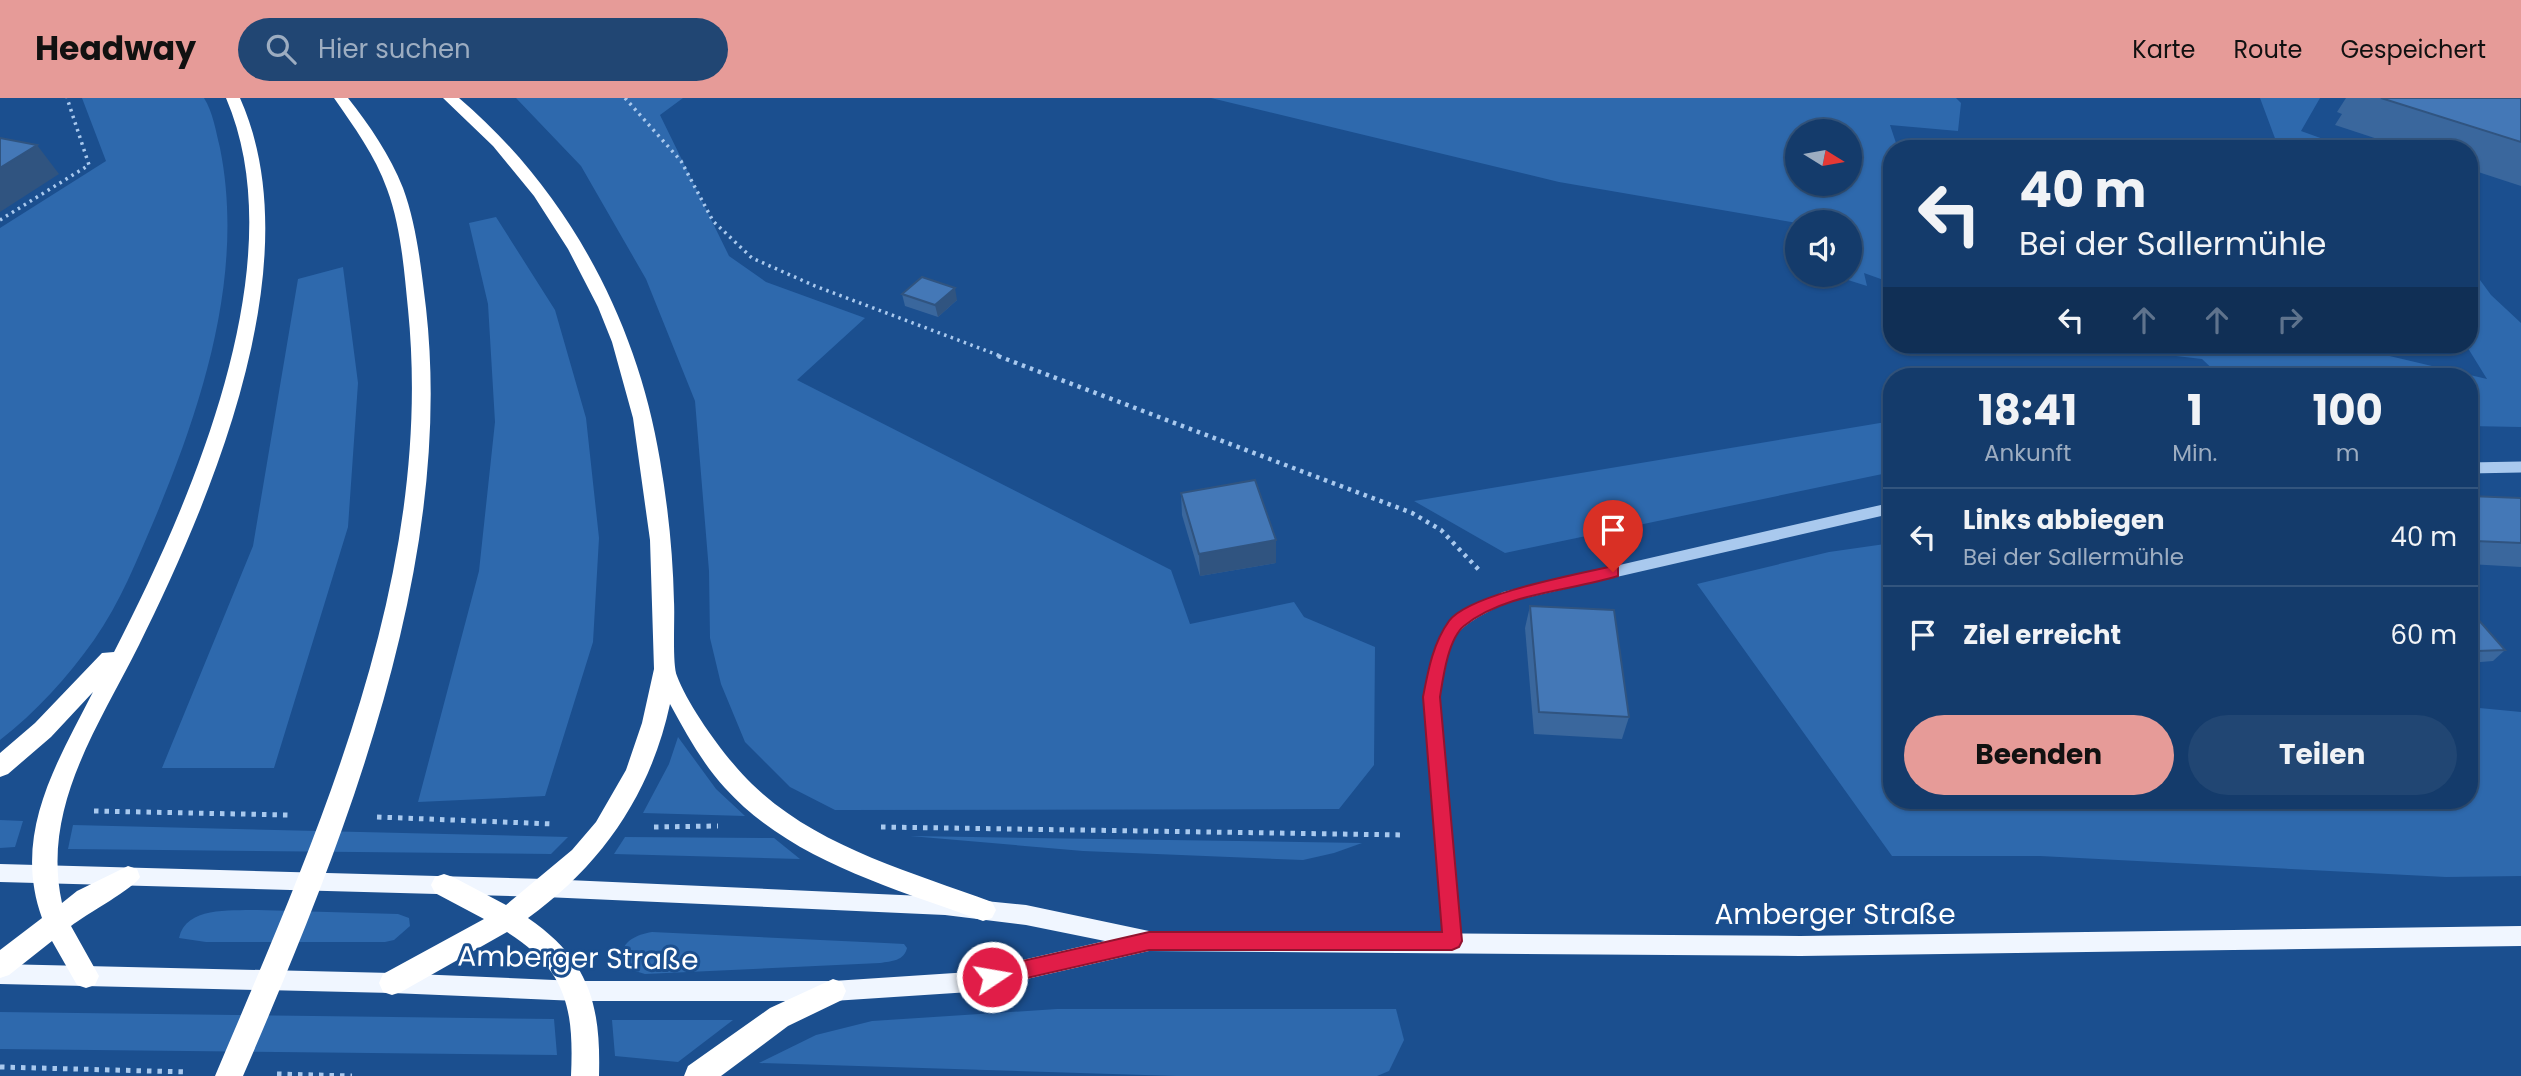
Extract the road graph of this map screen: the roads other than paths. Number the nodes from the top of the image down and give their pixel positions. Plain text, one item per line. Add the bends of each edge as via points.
1 (233, 98) edge
2 (341, 98) edge
3 (450, 98) edge
4 (2521, 467) edge
5 (2478, 468) edge
6 (1883, 510) edge
7 (132, 633) junction
8 (664, 674) junction
9 (0, 767) edge
10 (0, 873) edge
11 (43, 874) junction
12 (128, 877) junction
13 (444, 885) junction
14 (545, 888) junction
15 (983, 910) junction
16 (506, 918) junction
17 (53, 922) junction
18 (2521, 936) edge
19 (1149, 941) junction
20 (1452, 941) junction
21 (0, 966) edge
22 (0, 974) edge
23 (86, 976) junction
24 (392, 983) junction
25 (577, 991) junction
26 (833, 991) junction
27 (229, 1076) edge
28 (584, 1076) edge
29 (698, 1076) edge

1 - 7 highway via 244,121 256,184 257,258 246,346 211,457 173,551
2 - 27 highway via 365,130 395,188 408,243 422,351 423,419 412,520 370,705 324,841
3 - 8 highway via 512,157 544,198 607,309 635,388 659,518
4 - 5 street
6 - 20 street via 1506,597 1456,623 1438,660 1432,697
7 - 9 highway via 79,696
7 - 11 highway via 48,810
8 - 14 highway via 651,733 624,799 586,850
8 - 15 highway via 711,752 744,793 822,846
10 - 11 main road, Amberger Straße
11 - 12 main road, Amberger Straße
11 - 17 highway
12 - 13 main road, Amberger Straße
12 - 17 highway
13 - 14 main road, Amberger Straße
13 - 16 highway
14 - 15 main road, Amberger Straße
14 - 16 highway
15 - 19 main road, Amberger Straße
16 - 24 highway via 447,958
16 - 25 highway via 563,966
17 - 21 highway
17 - 23 highway
18 - 20 main road, Amberger Straße via 1800,946
19 - 20 main road, Amberger Straße
19 - 26 main road, Amberger Straße via 970,982
22 - 23 main road, Amberger Straße
23 - 24 main road, Amberger Straße
24 - 25 main road, Amberger Straße
25 - 26 main road, Amberger Straße
25 - 28 highway via 584,1021
26 - 29 highway via 779,1017

